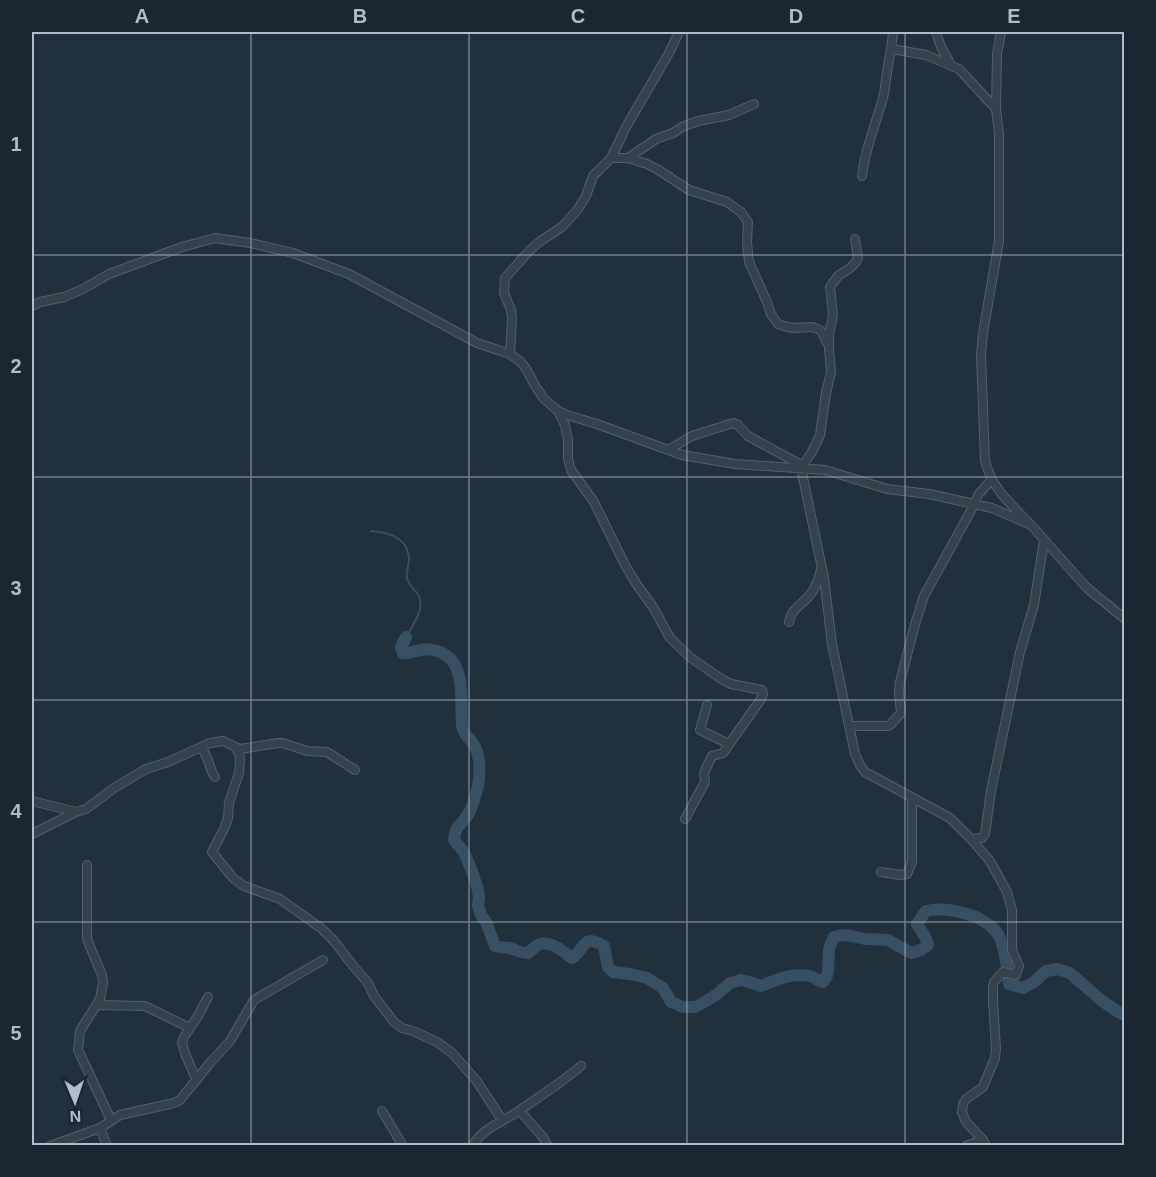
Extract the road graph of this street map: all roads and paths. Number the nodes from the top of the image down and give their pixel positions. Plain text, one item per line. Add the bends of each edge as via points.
1 (679, 32) edge
2 (893, 32) edge
3 (936, 32) edge
4 (1001, 32) edge
5 (892, 49) junction
6 (952, 66) junction
7 (754, 104) dead end
8 (996, 109) junction
9 (611, 158) junction
10 (628, 159) junction
11 (862, 176) dead end
12 (855, 239) dead end
13 (32, 306) edge
14 (829, 346) junction
15 (510, 354) junction
16 (558, 411) junction
17 (668, 450) junction
18 (802, 467) junction
19 (992, 480) junction
20 (974, 505) junction
21 (1031, 525) junction
22 (1044, 540) junction
23 (821, 568) junction
24 (1125, 618) edge
25 (789, 622) dead end
26 (707, 705) dead end
27 (849, 726) junction
28 (729, 744) junction
29 (200, 747) junction
30 (235, 747) junction
31 (355, 770) dead end
32 (215, 777) dead end
33 (912, 797) junction
34 (32, 801) edge
35 (76, 812) junction
36 (685, 819) dead end
37 (32, 834) edge
38 (971, 839) junction
39 (87, 865) dead end
40 (880, 872) dead end
41 (323, 960) dead end
42 (208, 997) dead end
43 (97, 1005) junction
44 (190, 1028) junction
45 (581, 1066) dead end
46 (196, 1079) junction
47 (382, 1111) dead end
48 (520, 1111) junction
49 (111, 1120) junction
50 (502, 1120) junction
51 (100, 1128) junction
52 (985, 1143) edge
53 (50, 1146) edge
54 (107, 1146) edge
55 (403, 1146) edge
56 (472, 1146) edge
57 (548, 1146) edge
58 (966, 1146) edge

1 - 9 street
2 - 5 street
3 - 6 street
4 - 8 street
5 - 6 street via 926,55
5 - 11 street
6 - 8 street
7 - 10 street via 682,127
8 - 19 street via 999,241 981,356 985,460
9 - 10 street
9 - 15 street via 593,176 586,196 567,222 530,250 506,278 504,293 512,319
10 - 14 street via 640,161 689,190 727,202 741,212 748,222 750,262 771,314 784,326 818,328
12 - 14 street via 858,258 854,266 838,276 830,287 833,315
13 - 15 street via 64,297 109,274 215,238 293,253 349,274 432,321
14 - 18 street via 831,372 820,435
15 - 16 street via 521,362 544,399
16 - 17 street
16 - 28 street via 568,440 571,470 594,502 624,563 670,638 690,658 723,680 762,690 761,699
17 - 18 street via 735,464
17 - 18 street via 692,436 733,423
18 - 20 street via 887,489
18 - 23 street
19 - 20 street via 978,494
19 - 21 street
20 - 21 street via 992,508
20 - 27 street via 921,603 900,682 900,715 887,726
21 - 22 street
22 - 24 street via 1087,588
22 - 38 street via 985,834
23 - 25 street via 814,589 793,610
23 - 27 street
26 - 28 street via 700,730
27 - 33 street via 855,754 865,772
28 - 36 street via 722,754 712,756 704,773 705,782
29 - 30 street via 220,740
29 - 32 street
29 - 35 street via 146,768
30 - 31 street via 283,743 306,751 327,752
30 - 50 street via 239,753 239,773 226,824 212,852 233,878 244,886 280,898 334,941 369,983 394,1022 452,1053 476,1080
33 - 38 street via 950,818
33 - 40 street via 909,871 900,875
34 - 35 street
35 - 37 street
38 - 52 street via 990,861 1007,892 1012,910 1012,950 1019,966 1016,975 1003,972 994,982 994,1058 984,1087 963,1104 966,1122
39 - 43 street via 87,939 103,983
41 - 46 street via 254,1000 230,1041
42 - 44 street
43 - 44 street via 145,1006
43 - 49 street via 80,1031 78,1050
44 - 46 street via 182,1043
45 - 48 street
46 - 49 street via 174,1103 128,1112
47 - 55 street
48 - 50 street
48 - 57 street
49 - 51 street
50 - 56 street via 482,1133
51 - 53 street
51 - 54 street
52 - 58 street

